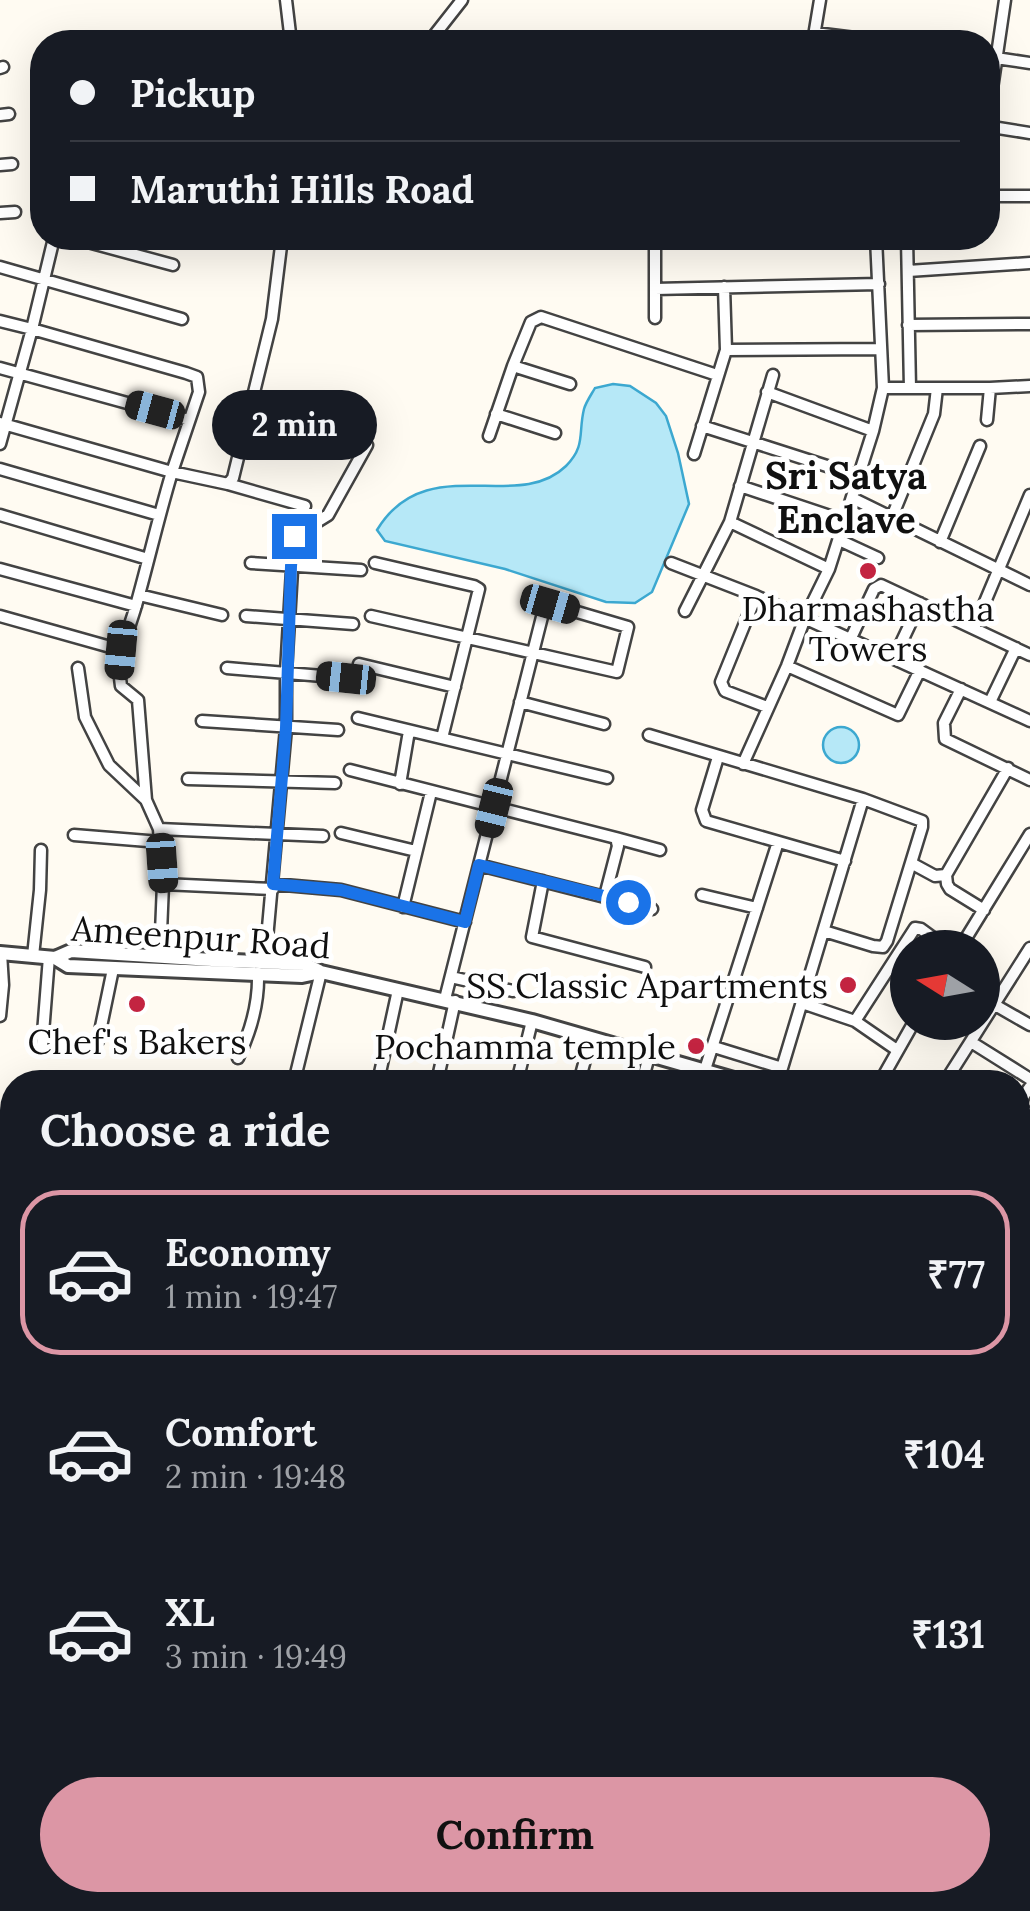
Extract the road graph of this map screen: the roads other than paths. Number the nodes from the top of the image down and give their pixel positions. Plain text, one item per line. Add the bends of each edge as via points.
1 (286, 0) edge
2 (462, 0) edge
3 (820, 0) edge
4 (1005, 0) edge
5 (290, 30) edge
6 (438, 30) edge
7 (815, 30) edge
8 (1000, 32) edge
9 (1000, 58) edge
10 (1030, 62) edge
11 (1000, 129) edge
12 (1030, 133) edge
13 (1000, 196) edge
14 (1030, 196) edge
15 (15, 212) dead end
16 (0, 213) edge
17 (51, 250) edge
18 (117, 250) edge
19 (281, 250) edge
20 (655, 250) edge
21 (877, 250) edge
22 (907, 250) edge
23 (1030, 263) edge
24 (173, 265) dead end
25 (0, 267) edge
26 (908, 271) junction
27 (44, 278) junction
28 (879, 284) junction
29 (724, 287) junction
30 (655, 290) junction
31 (654, 318) dead end
32 (182, 319) dead end
33 (0, 321) edge
34 (1030, 324) edge
35 (908, 325) junction
36 (32, 329) junction
37 (880, 349) junction
38 (726, 350) junction
39 (513, 366) junction
40 (0, 368) edge
41 (20, 373) junction
42 (716, 375) junction
43 (772, 375) dead end
44 (570, 384) dead end
45 (1030, 386) edge
46 (883, 388) junction
47 (910, 388) junction
48 (937, 388) junction
49 (990, 388) junction
50 (767, 392) junction
51 (496, 414) junction
52 (189, 420) junction
53 (987, 420) dead end
54 (3, 423) edge
55 (702, 426) junction
56 (874, 431) junction
57 (555, 433) dead end
58 (489, 436) dead end
59 (752, 443) junction
60 (0, 444) edge
61 (367, 445) dead end
62 (980, 446) dead end
63 (694, 454) dead end
64 (0, 469) edge
65 (172, 472) junction
66 (858, 476) junction
67 (228, 484) junction
68 (740, 486) junction
69 (1030, 496) edge
70 (852, 498) junction
71 (305, 506) dead end
72 (1027, 512) edge
73 (0, 515) edge
74 (159, 515) junction
75 (892, 517) junction
76 (845, 521) junction
77 (730, 522) junction
78 (839, 540) junction
79 (940, 542) junction
80 (878, 558) dead end
81 (148, 560) junction
82 (251, 562) dead end
83 (375, 562) dead end
84 (671, 563) dead end
85 (291, 566) junction
86 (0, 568) edge
87 (828, 569) junction
88 (361, 570) dead end
89 (999, 570) junction
90 (703, 576) junction
91 (1030, 585) edge
92 (756, 596) junction
93 (138, 600) junction
94 (920, 602) junction
95 (685, 611) dead end
96 (222, 615) dead end
97 (0, 616) edge
98 (246, 616) dead end
99 (371, 616) dead end
100 (289, 618) junction
101 (805, 618) junction
102 (353, 624) dead end
103 (974, 628) junction
104 (851, 638) junction
105 (468, 639) junction
106 (1016, 648) junction
107 (121, 650) junction
108 (533, 654) junction
109 (1030, 655) edge
110 (894, 658) junction
111 (360, 664) dead end
112 (787, 666) junction
113 (78, 668) dead end
114 (227, 668) dead end
115 (920, 670) junction
116 (286, 672) junction
117 (346, 678) dead end
118 (455, 687) junction
119 (961, 688) junction
120 (520, 702) junction
121 (990, 702) junction
122 (767, 706) junction
123 (358, 718) dead end
124 (202, 721) dead end
125 (1030, 722) edge
126 (604, 724) dead end
127 (286, 728) junction
128 (338, 730) dead end
129 (410, 732) junction
130 (649, 734) dead end
131 (442, 738) junction
132 (508, 753) junction
133 (718, 757) junction
134 (743, 764) junction
135 (1008, 768) junction
136 (350, 770) dead end
137 (606, 778) dead end
138 (188, 779) dead end
139 (1030, 780) edge
140 (281, 782) junction
141 (336, 782) dead end
142 (400, 784) junction
143 (431, 792) junction
144 (863, 799) junction
145 (146, 800) junction
146 (494, 808) junction
147 (159, 829) junction
148 (277, 833) junction
149 (342, 833) dead end
150 (1030, 834) edge
151 (74, 835) dead end
152 (323, 836) dead end
153 (616, 838) junction
154 (160, 842) junction
155 (778, 842) junction
156 (41, 850) dead end
157 (660, 850) dead end
158 (416, 851) junction
159 (844, 862) junction
160 (911, 863) junction
161 (479, 865) junction
162 (946, 875) junction
163 (543, 882) junction
164 (163, 884) junction
165 (273, 886) junction
166 (702, 894) dead end
167 (605, 896) junction
168 (403, 907) junction
169 (756, 908) junction
170 (652, 909) dead end
171 (984, 910) junction
172 (465, 922) junction
173 (824, 930) junction
174 (971, 930) edge
175 (1030, 948) edge
176 (0, 953) edge
177 (33, 956) junction
178 (52, 957) junction
179 (160, 957) junction
180 (119, 964) junction
181 (890, 966) edge
182 (262, 967) junction
183 (645, 967) dead end
184 (321, 972) junction
185 (451, 976) junction
186 (398, 990) junction
187 (513, 991) dead end
188 (1000, 997) edge
189 (450, 1000) junction
190 (802, 1003) junction
191 (1000, 1008) edge
192 (0, 1016) edge
193 (532, 1021) junction
194 (855, 1021) junction
195 (1030, 1025) edge
196 (591, 1038) junction
197 (903, 1040) edge
198 (98, 1041) dead end
199 (971, 1042) joint
200 (42, 1046) dead end
201 (714, 1047) junction
202 (897, 1050) junction
203 (649, 1056) junction
204 (238, 1058) dead end
205 (782, 1068) joint
206 (297, 1070) edge
207 (381, 1070) edge
208 (439, 1070) edge
209 (520, 1070) edge
210 (582, 1070) edge
211 (645, 1070) edge
212 (685, 1070) edge
213 (706, 1070) edge
214 (886, 1070) edge
215 (954, 1070) edge
216 (1016, 1070) edge

1 - 5 street
2 - 6 street
3 - 7 street
4 - 8 street
9 - 10 street
11 - 12 street
13 - 14 street
15 - 16 street
17 - 27 street
18 - 24 street
19 - 67 street via 272,319
20 - 30 street
21 - 28 street
22 - 26 street
23 - 26 street
25 - 27 street
26 - 35 street
27 - 32 street
27 - 36 street
28 - 29 street
28 - 37 street
29 - 30 street
29 - 38 street
30 - 31 street
33 - 36 street
34 - 35 street
35 - 47 street
36 - 41 street
36 - 52 street via 197,377
37 - 38 street
37 - 46 street
38 - 42 street
39 - 42 street via 541,316
39 - 44 street
39 - 51 street
40 - 41 street
41 - 52 street
41 - 54 street
42 - 55 street
43 - 50 street
45 - 49 street
46 - 47 street
46 - 56 street
47 - 48 street
48 - 49 street
48 - 75 street via 934,414
49 - 53 street
50 - 56 street
50 - 59 street
51 - 57 street
51 - 58 street
52 - 65 street
54 - 60 street
54 - 65 street
55 - 59 street
55 - 63 street
56 - 66 street
59 - 66 street
59 - 68 street
61 - 85 street via 328,515 294,536
62 - 79 street
64 - 74 street
65 - 67 street
65 - 74 street
66 - 70 street
67 - 71 street
68 - 76 street
68 - 77 street
69 - 72 street
70 - 75 street
70 - 76 street
72 - 89 street
73 - 81 street
74 - 81 street
75 - 79 street
76 - 78 street
77 - 87 street
77 - 90 street
78 - 80 street
78 - 87 street
79 - 89 street
81 - 93 street
82 - 85 street
83 - 105 street via 478,587
84 - 90 street
85 - 88 street
85 - 100 street
86 - 93 street
87 - 101 street
89 - 91 street
89 - 103 street
90 - 92 street
90 - 95 street
92 - 101 street
92 - 122 street via 721,682 724,691
93 - 96 street
93 - 107 street
94 - 103 street
94 - 104 street via 889,588 874,589
94 - 110 street
97 - 107 street
98 - 100 street
99 - 105 street
100 - 102 street
100 - 116 street
101 - 104 street
101 - 112 street
103 - 106 street
104 - 110 street
105 - 108 street
105 - 118 street
106 - 109 street
106 - 121 street
107 - 145 street via 121,686 138,700
108 - 108 street via 550,604 628,627 617,672
108 - 120 street
110 - 115 street
111 - 118 street
112 - 115 street via 898,715
112 - 122 street
113 - 145 street via 85,717 109,765
114 - 116 street
115 - 119 street
116 - 117 street
116 - 127 street
118 - 131 street
119 - 121 street
119 - 135 street via 944,723 946,739
120 - 126 street
120 - 132 street
121 - 125 street
122 - 134 street
123 - 129 street
124 - 127 street
127 - 128 street
127 - 140 street
129 - 131 street
129 - 142 street
130 - 133 street
131 - 132 street
132 - 137 street
132 - 146 street
133 - 134 street
133 - 155 street via 702,810 706,821
134 - 144 street
135 - 139 street
135 - 162 street
136 - 142 street
138 - 140 street
140 - 141 street
140 - 148 street
142 - 143 street
143 - 146 street
143 - 158 street
144 - 159 street
144 - 160 street via 922,821
145 - 147 street
146 - 153 street
146 - 161 street
147 - 148 street
147 - 154 street
148 - 152 street
148 - 165 street
149 - 158 street
150 - 171 street
151 - 154 street
153 - 157 street
153 - 167 street
154 - 164 street
155 - 159 street
155 - 169 street
156 - 177 street
158 - 168 street
159 - 173 street
160 - 162 street
160 - 173 street via 882,947
161 - 163 street
161 - 172 street
162 - 171 street via 950,889
163 - 167 street
163 - 183 street via 532,937
164 - 165 street
164 - 179 street
165 - 168 street via 341,890
165 - 182 street
166 - 169 street
167 - 170 street
168 - 172 street
169 - 201 street
171 - 174 street
172 - 185 street
173 - 190 street
175 - 188 street
176 - 177 street, Ameenpur Road
176 - 192 street
177 - 178 street, Ameenpur Road
178 - 180 street, Ameenpur Road via 71,951
178 - 200 street
179 - 180 street
179 - 182 street
180 - 182 street, Ameenpur Road
180 - 198 street
181 - 194 street
182 - 184 street, Ameenpur Road via 304,964
182 - 204 street
184 - 186 street, Ameenpur Road
184 - 206 street
185 - 187 street
185 - 189 street
186 - 189 street, Ameenpur Road
186 - 207 street
189 - 193 street, Ameenpur Road
189 - 208 street
190 - 194 street
190 - 205 street
191 - 195 street
193 - 196 street, Ameenpur Road
193 - 209 street
194 - 202 street
196 - 203 street, Ameenpur Road
196 - 210 street
197 - 202 street
199 - 215 street
199 - 216 street
201 - 205 street
201 - 213 street
202 - 214 street
203 - 211 street
203 - 212 street, Ameenpur Road

